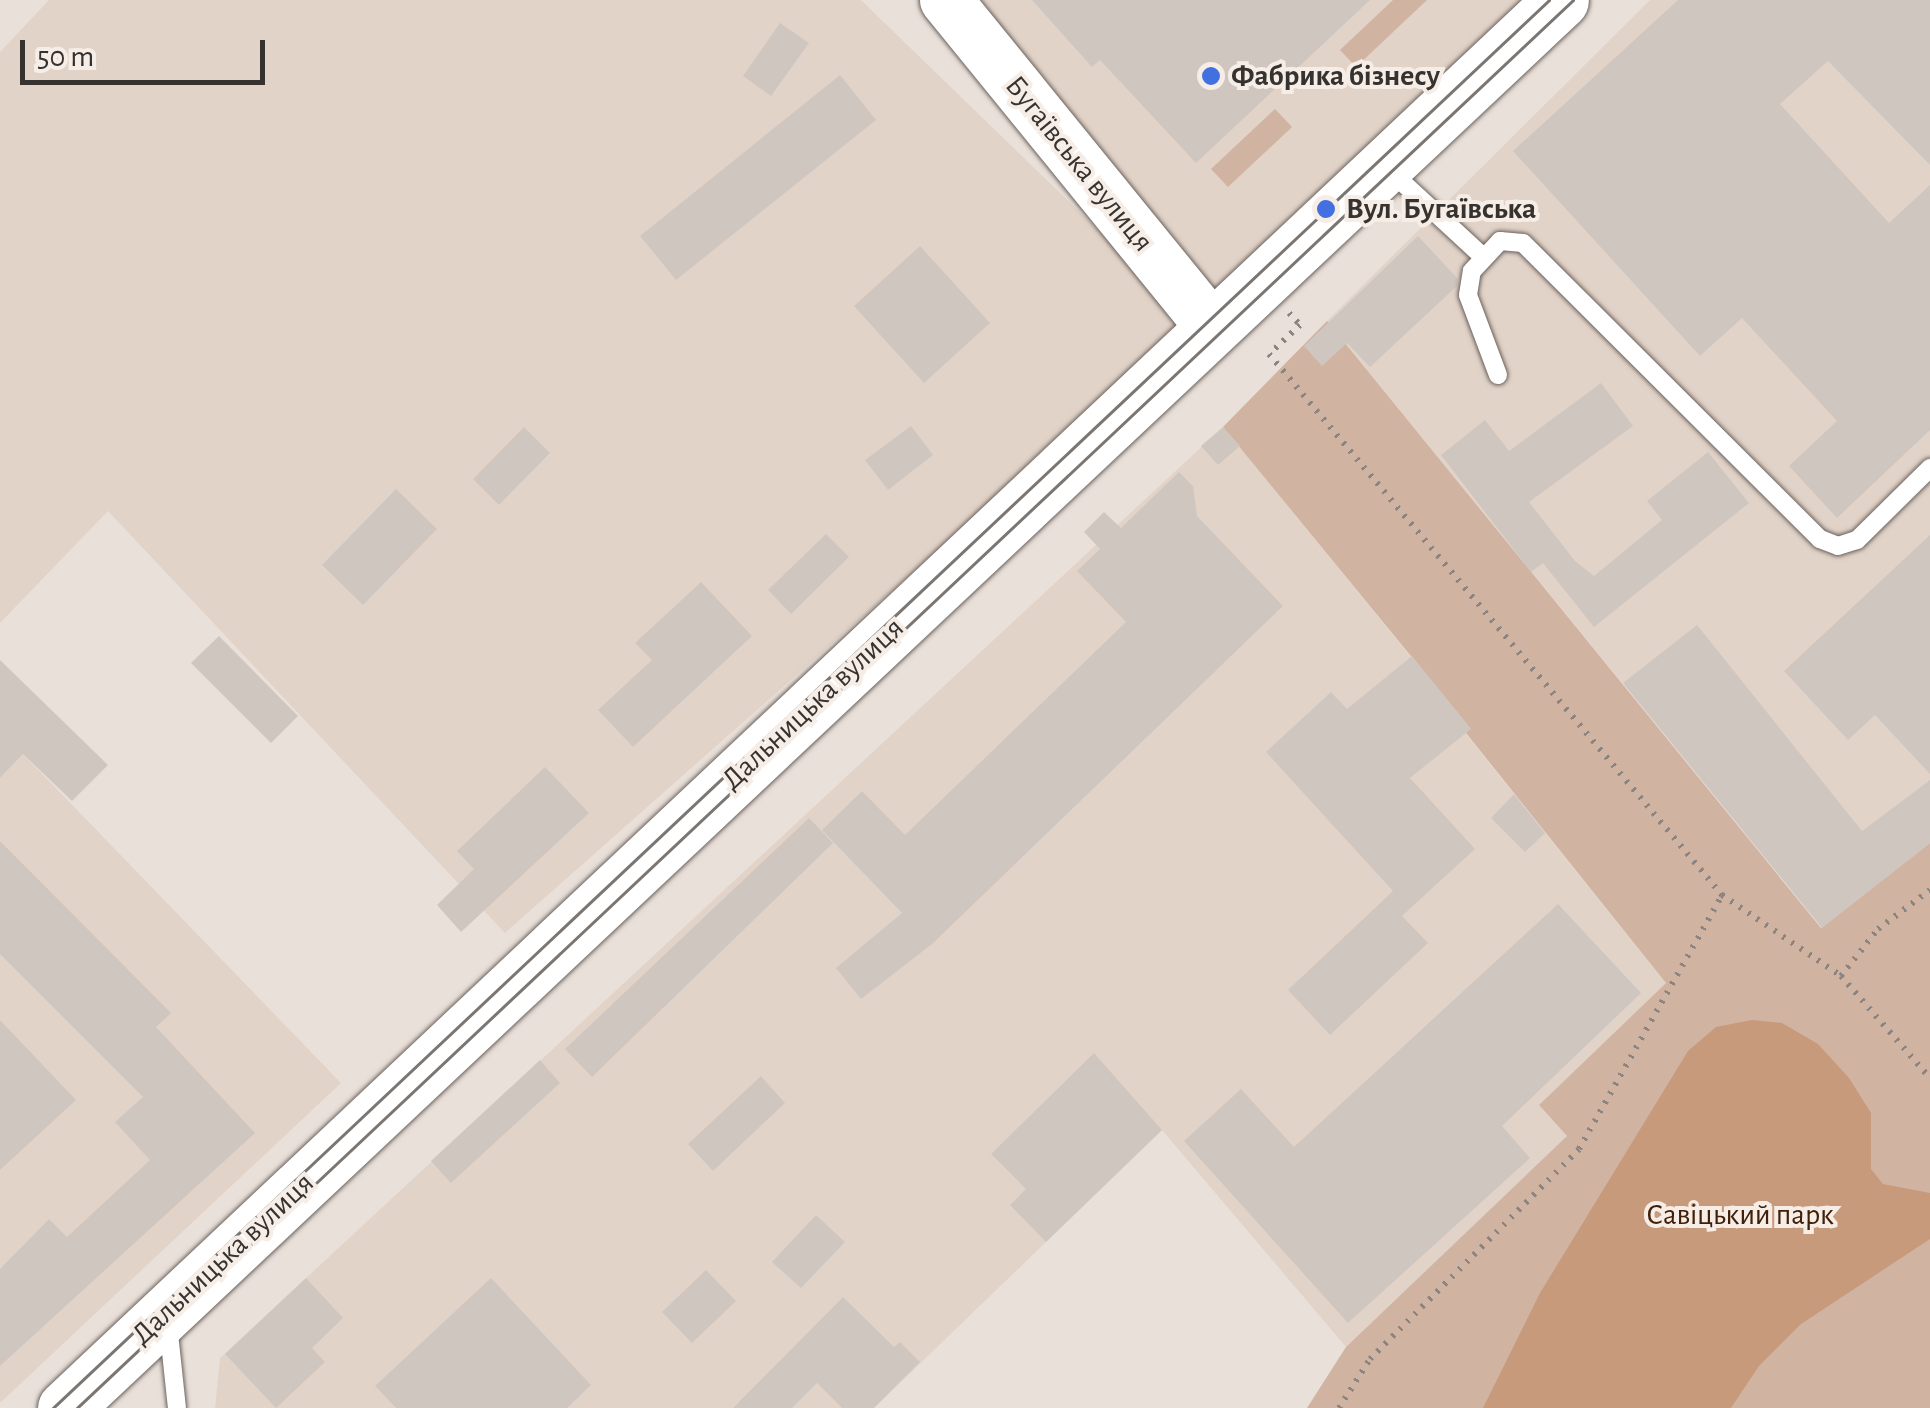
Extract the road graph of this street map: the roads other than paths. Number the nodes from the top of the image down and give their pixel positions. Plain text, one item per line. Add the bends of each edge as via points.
1 (946, 0) edge
2 (1561, 0) edge
3 (1385, 166) junction
4 (1481, 254) junction
5 (1213, 328) junction
6 (1498, 375) dead end
7 (1930, 468) edge
8 (166, 1313) junction
9 (65, 1408) edge
10 (177, 1408) edge

1 - 5 main road, Бугаївська вулиця
2 - 3 main road, Дальницька вулиця
3 - 4 lane
3 - 5 main road, Дальницька вулиця
4 - 6 lane via 1468,294
4 - 7 lane via 1500,241 1524,242 1820,539 1838,546 1857,540
5 - 8 main road, Дальницька вулиця
8 - 9 main road, Дальницька вулиця
8 - 10 lane

